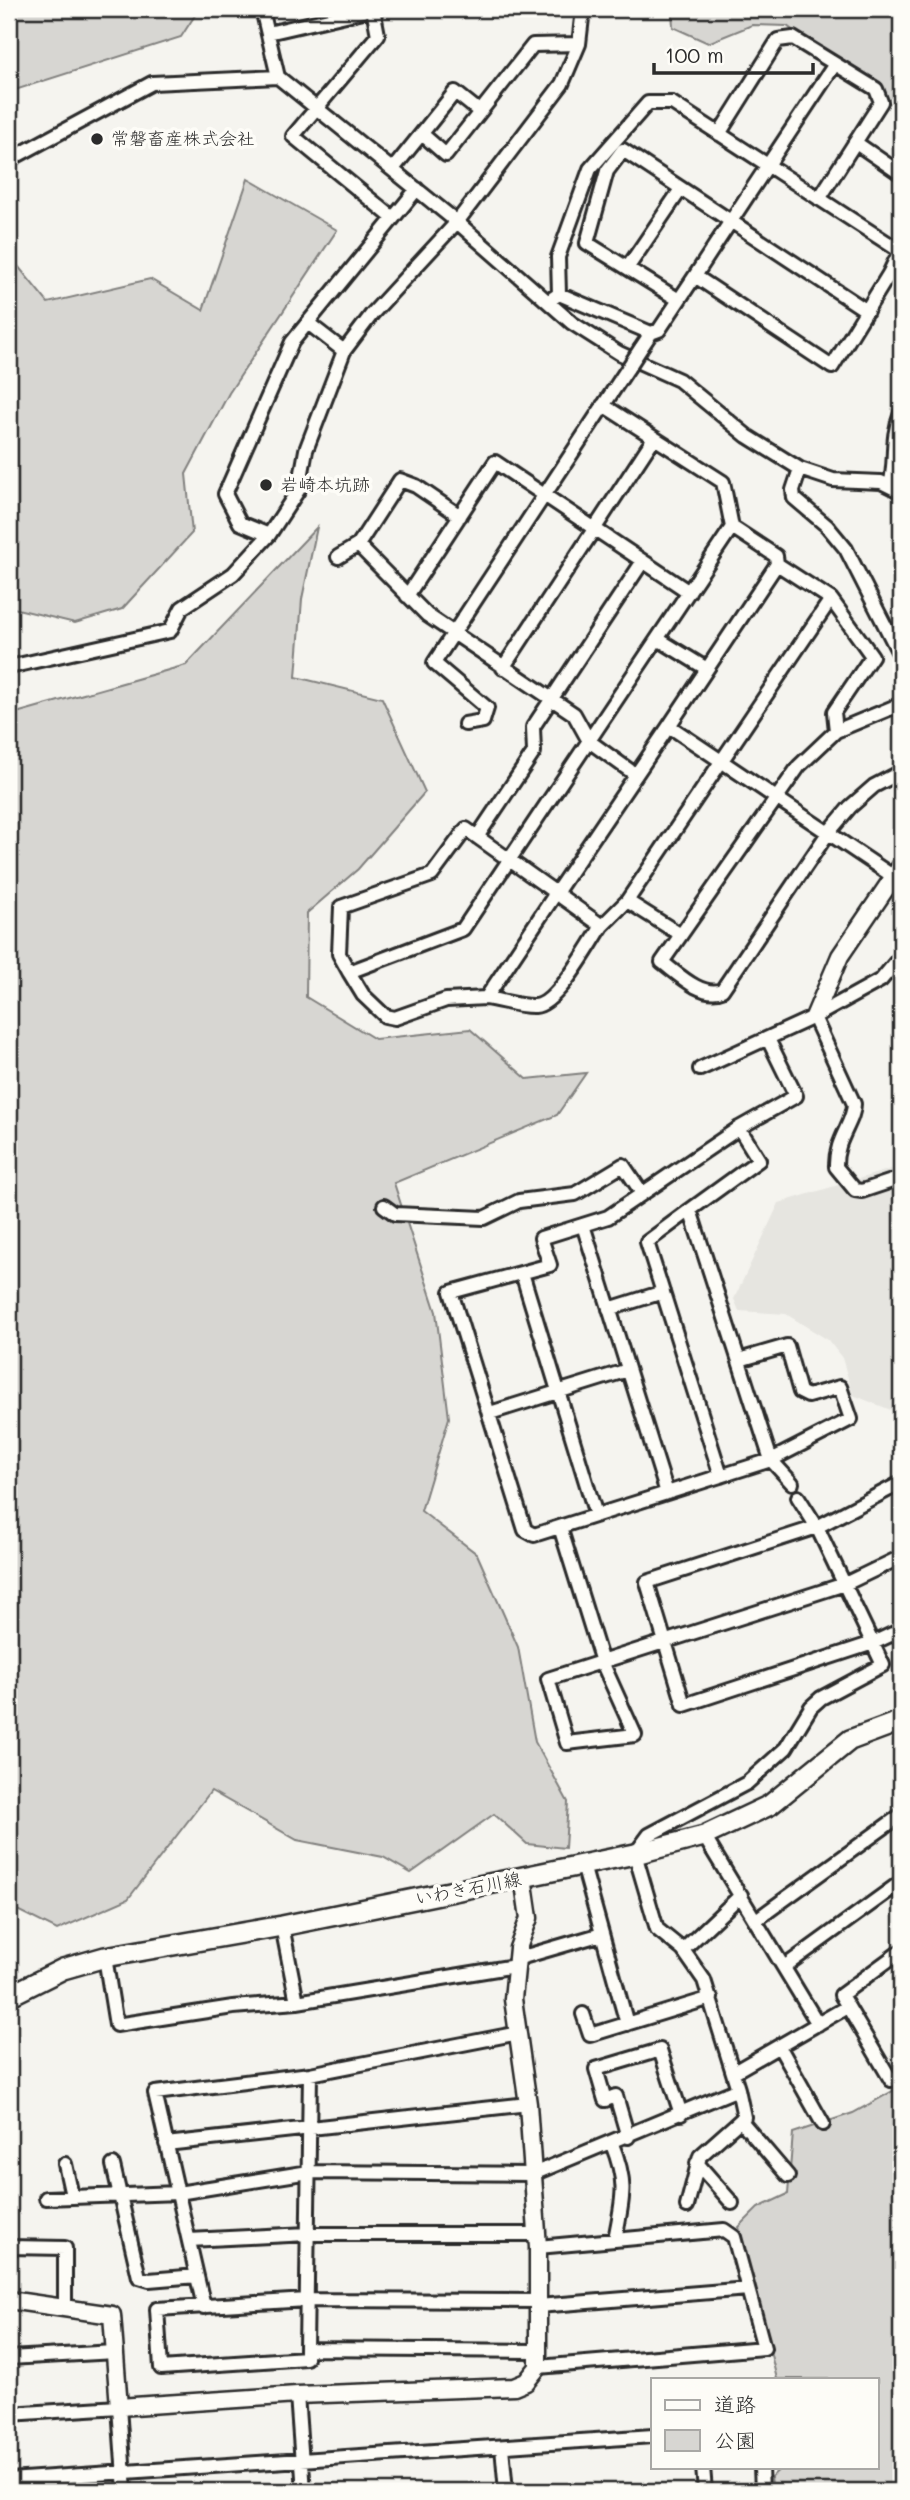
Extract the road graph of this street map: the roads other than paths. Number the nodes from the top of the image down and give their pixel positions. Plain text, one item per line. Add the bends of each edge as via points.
1 (262, 9) edge
2 (372, 9) edge
3 (583, 9) edge
4 (268, 33) junction
5 (574, 44) junction
6 (835, 64) junction
7 (278, 77) junction
8 (317, 106) junction
9 (480, 112) junction
10 (422, 134) junction
11 (719, 134) junction
12 (856, 143) junction
13 (9, 160) edge
14 (768, 166) junction
15 (393, 169) junction
16 (901, 174) edge
17 (681, 188) junction
18 (417, 189) junction
19 (819, 199) junction
20 (393, 218) junction
21 (731, 221) junction
22 (457, 222) junction
23 (900, 250) edge
24 (628, 267) junction
25 (695, 276) junction
26 (559, 294) junction
27 (679, 300) junction
28 (547, 303) junction
29 (867, 311) junction
30 (308, 323) junction
31 (651, 333) junction
32 (344, 351) junction
33 (603, 405) junction
34 (901, 413) edge
35 (654, 438) junction
36 (800, 469) junction
37 (896, 489) edge
38 (544, 495) junction
39 (460, 516) junction
40 (732, 527) junction
41 (594, 528) junction
42 (269, 535) junction
43 (358, 545) junction
44 (338, 557) dead end
45 (643, 561) junction
46 (777, 564) junction
47 (689, 592) junction
48 (407, 596) junction
49 (831, 599) junction
50 (452, 635) junction
51 (658, 639) junction
52 (901, 657) edge
53 (9, 667) edge
54 (503, 668) junction
55 (707, 669) junction
56 (551, 699) junction
57 (901, 704) edge
58 (465, 724) dead end
59 (669, 726) junction
60 (835, 731) junction
61 (589, 741) junction
62 (722, 761) junction
63 (901, 772) edge
64 (636, 775) junction
65 (776, 797) junction
66 (828, 833) junction
67 (477, 837) junction
68 (509, 860) junction
69 (897, 872) edge
70 (556, 893) junction
71 (627, 901) junction
72 (602, 926) junction
73 (681, 935) junction
74 (901, 957) edge
75 (348, 972) junction
76 (486, 998) junction
77 (814, 1017) junction
78 (768, 1039) junction
79 (700, 1069) dead end
80 (739, 1128) junction
81 (901, 1178) edge
82 (642, 1193) junction
83 (384, 1206) dead end
84 (690, 1210) junction
85 (583, 1225) junction
86 (522, 1272) junction
87 (663, 1292) junction
88 (609, 1309) junction
89 (738, 1360) junction
90 (628, 1370) junction
91 (558, 1392) junction
92 (490, 1413) junction
93 (771, 1460) junction
94 (721, 1476) junction
95 (792, 1483) dead end
96 (901, 1483) edge
97 (667, 1493) junction
98 (798, 1497) dead end
99 (596, 1516) junction
100 (560, 1527) junction
101 (817, 1527) junction
102 (901, 1557) edge
103 (845, 1584) junction
104 (901, 1630) edge
105 (664, 1641) junction
106 (873, 1643) junction
107 (602, 1662) junction
108 (901, 1721) edge
109 (901, 1815) edge
110 (704, 1836) junction
111 (635, 1854) junction
112 (583, 1865) junction
113 (523, 1877) junction
114 (901, 1882) edge
115 (741, 1895) junction
116 (756, 1920) junction
117 (282, 1926) junction
118 (602, 1934) junction
119 (683, 1950) junction
120 (901, 1951) edge
121 (106, 1957) junction
122 (515, 1963) junction
123 (784, 1967) junction
124 (9, 1996) edge
125 (711, 1998) junction
126 (297, 2002) junction
127 (847, 2007) junction
128 (583, 2014) dead end
129 (627, 2024) junction
130 (818, 2024) junction
131 (519, 2033) junction
132 (779, 2046) junction
133 (734, 2072) junction
134 (310, 2074) junction
135 (891, 2080) dead end
136 (738, 2089) junction
137 (528, 2104) junction
138 (681, 2114) junction
139 (741, 2121) junction
140 (823, 2124) dead end
141 (309, 2126) junction
142 (628, 2137) junction
143 (166, 2144) junction
144 (612, 2144) junction
145 (697, 2163) junction
146 (65, 2164) dead end
147 (113, 2165) dead end
148 (309, 2172) junction
149 (533, 2174) junction
150 (788, 2176) dead end
151 (178, 2193) junction
152 (120, 2194) junction
153 (72, 2196) junction
154 (46, 2198) dead end
155 (732, 2203) dead end
156 (687, 2206) dead end
157 (307, 2234) junction
158 (615, 2239) junction
159 (189, 2240) junction
160 (537, 2240) junction
161 (9, 2247) edge
162 (197, 2276) junction
163 (748, 2289) junction
164 (9, 2300) edge
165 (307, 2300) junction
166 (538, 2303) junction
167 (65, 2307) junction
168 (204, 2307) junction
169 (306, 2349) junction
170 (115, 2351) junction
171 (9, 2358) edge
172 (538, 2359) junction
173 (297, 2395) junction
174 (119, 2407) junction
175 (9, 2414) edge
176 (651, 2436) edge
177 (502, 2447) junction
178 (302, 2460) junction
179 (703, 2468) edge
180 (761, 2468) edge
181 (123, 2473) junction
182 (9, 2480) edge
183 (125, 2491) edge
184 (304, 2491) edge
185 (506, 2491) edge
186 (705, 2491) edge
187 (753, 2491) edge
188 (762, 2491) edge

1 - 4 street
2 - 4 street
2 - 8 street via 378,35
3 - 5 street
4 - 7 street
5 - 9 street via 533,45
5 - 22 street via 562,84
6 - 11 street via 793,38 778,40
6 - 12 street via 876,89 881,102
6 - 14 street
7 - 8 street
7 - 13 street via 152,83
8 - 15 street
8 - 20 street via 293,136
9 - 10 street via 455,92
9 - 10 street via 446,155
10 - 15 street
11 - 14 street
11 - 26 street via 672,103 648,103 590,169 558,257
12 - 16 street
12 - 19 street
14 - 19 street
14 - 21 street
15 - 18 street
17 - 21 street
17 - 24 street
17 - 24 street via 623,150 607,172 587,243
18 - 20 street
18 - 22 street
19 - 23 street
20 - 30 street
21 - 25 street
21 - 29 street
22 - 28 street
22 - 32 street
23 - 29 street
24 - 27 street
25 - 27 street
25 - 29 street via 832,366
26 - 28 street
26 - 31 street
27 - 31 street via 659,330
28 - 36 street via 601,343 679,380 747,436
30 - 32 street
30 - 42 street via 292,342 225,494 240,523
31 - 33 street, bridge
32 - 42 street via 306,450 299,489
33 - 35 street
33 - 38 street
34 - 37 street via 892,438
35 - 40 street via 723,482
35 - 41 street
36 - 37 street via 833,480 872,481
36 - 52 street via 794,498 846,549
38 - 39 street via 495,462
38 - 41 street
38 - 50 street
39 - 43 street via 400,480
39 - 48 street
40 - 46 street via 776,556
40 - 47 street
41 - 45 street
41 - 54 street
42 - 53 street via 233,574 182,608 170,631
43 - 44 street
43 - 48 street
45 - 47 street
45 - 56 street
46 - 49 street
46 - 55 street
47 - 51 street
48 - 50 street
49 - 60 street via 872,656 834,712
49 - 62 street
50 - 54 street
50 - 58 street via 435,663 487,708 483,721
51 - 55 street
51 - 61 street
54 - 56 street
55 - 59 street
56 - 61 street via 574,714
56 - 67 street via 533,727 534,752
57 - 60 street
59 - 62 street
59 - 64 street
60 - 65 street via 799,766
61 - 64 street
61 - 68 street
62 - 65 street
62 - 71 street
63 - 66 street via 874,786
64 - 70 street
65 - 66 street
65 - 73 street
66 - 69 street
66 - 73 street via 722,990 714,994 704,991 662,962
67 - 68 street
67 - 75 street via 466,829 432,875 341,907 339,954
68 - 70 street
68 - 75 street via 463,929
69 - 77 street via 840,956
70 - 72 street
70 - 76 street
71 - 72 street
71 - 73 street
72 - 76 street via 547,1002 536,1006
74 - 77 street via 881,980
75 - 76 street via 363,995 385,1016 394,1018 446,1000
77 - 78 street
77 - 81 street via 854,1104 838,1143 836,1167 855,1190
78 - 79 street
78 - 80 street via 796,1096
80 - 82 street
80 - 84 street via 759,1160
82 - 83 street via 623,1166 575,1194 519,1201 484,1218 395,1214
82 - 85 street via 608,1217
84 - 87 street via 647,1241
84 - 89 street
85 - 86 street via 541,1238 550,1265
85 - 88 street
86 - 91 street
86 - 92 street via 451,1292
87 - 88 street
87 - 94 street
88 - 90 street
89 - 93 street
89 - 93 street via 786,1346 800,1392 808,1396 840,1387 851,1419
90 - 91 street
90 - 97 street
91 - 92 street
91 - 99 street
92 - 100 street via 525,1530 534,1535
93 - 94 street
93 - 95 street
94 - 97 street
96 - 101 street
97 - 99 street
98 - 101 street
99 - 100 street
100 - 107 street
101 - 103 street
101 - 105 street via 647,1582
102 - 103 street
103 - 105 street
103 - 106 street
104 - 106 street
105 - 106 street via 684,1705
105 - 107 street
106 - 111 street via 883,1665 821,1698 786,1748 747,1783 649,1835
107 - 107 street via 635,1735 567,1743 548,1679
108 - 110 main road, いわき石川線 via 850,1740 770,1805
109 - 116 street
110 - 111 main road, いわき石川線
110 - 115 street
111 - 112 main road, いわき石川線
111 - 119 street via 657,1929
112 - 113 main road, いわき石川線
112 - 118 street
113 - 117 main road, いわき石川線
113 - 122 street via 529,1918
114 - 123 street
115 - 116 street
115 - 119 street
116 - 123 street
117 - 121 main road, いわき石川線
117 - 126 street
118 - 122 street
118 - 129 street
119 - 125 street
120 - 127 street via 841,1995
121 - 124 main road, いわき石川線 via 63,1969
121 - 126 street via 116,2025
122 - 126 street
122 - 131 street via 513,1999
123 - 130 street
125 - 129 street
125 - 133 street
127 - 130 street
127 - 135 street
128 - 129 street via 590,2035
130 - 132 street
131 - 134 street
131 - 137 street
132 - 133 street
132 - 140 street
133 - 136 street
134 - 141 street
134 - 143 street via 155,2094
136 - 138 street
136 - 139 street
137 - 141 street
137 - 149 street
138 - 142 street
138 - 142 street via 660,2050 596,2069 605,2100 616,2096
139 - 145 street
139 - 150 street
141 - 143 street
141 - 148 street
142 - 144 street
143 - 151 street
144 - 149 street
144 - 158 street via 624,2194
145 - 155 street
145 - 156 street
146 - 153 street
147 - 152 street
148 - 149 street
148 - 151 street
148 - 157 street
149 - 160 street
151 - 152 street
151 - 159 street
152 - 153 street
152 - 162 street via 139,2277
153 - 154 street
157 - 159 street
157 - 160 street
157 - 165 street
158 - 160 street
158 - 163 street via 730,2232
159 - 162 street
160 - 166 street
161 - 167 street via 65,2248
162 - 168 street
163 - 166 street
163 - 172 street via 764,2348
164 - 167 street
165 - 166 street
165 - 168 street
165 - 169 street
166 - 172 street
167 - 170 street via 112,2315
168 - 169 street via 157,2309 161,2368 306,2358
169 - 172 street
170 - 171 street
170 - 174 street
172 - 173 street via 526,2382 514,2387
173 - 174 street
173 - 178 street
174 - 175 street
174 - 181 street
176 - 177 street
177 - 178 street
177 - 185 street
178 - 181 street
178 - 184 street
179 - 186 street
180 - 188 street
181 - 182 street
181 - 183 street
187 - 188 street

